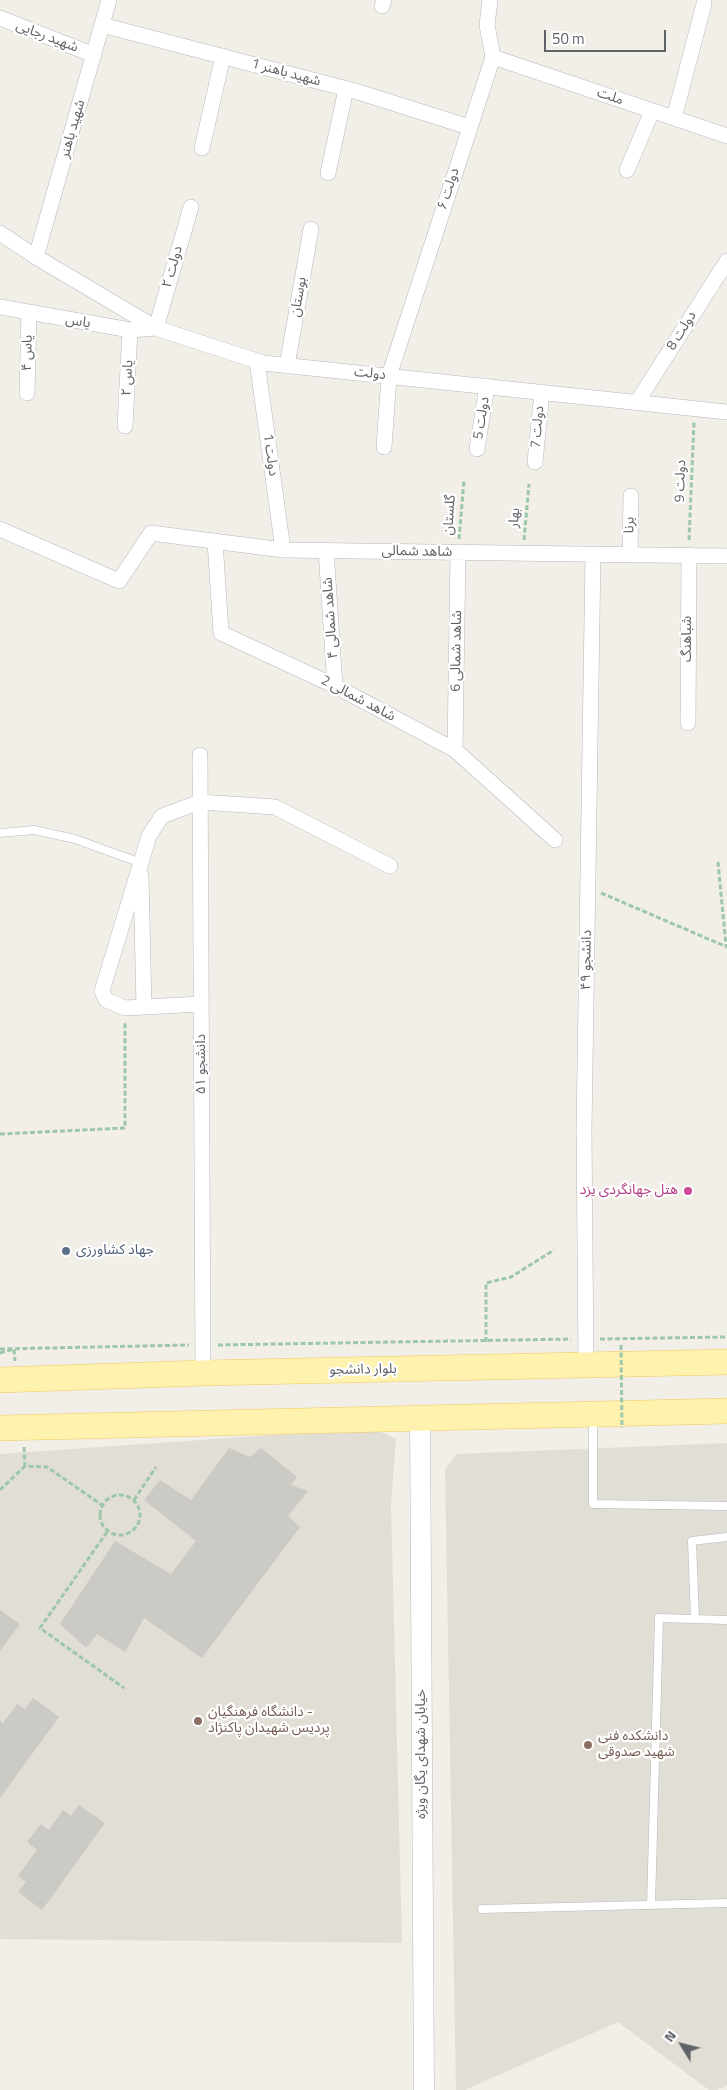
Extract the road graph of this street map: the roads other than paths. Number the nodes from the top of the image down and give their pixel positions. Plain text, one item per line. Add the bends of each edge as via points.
1 (109, 0) edge
2 (490, 0) edge
3 (704, 4) dead end
4 (0, 18) edge
5 (102, 25) junction
6 (94, 55) junction
7 (223, 56) junction
8 (493, 57) junction
9 (346, 89) junction
10 (652, 111) junction
11 (674, 118) junction
12 (469, 126) junction
13 (727, 136) edge
14 (202, 148) dead end
15 (626, 170) dead end
16 (328, 172) dead end
17 (191, 207) dead end
18 (311, 229) dead end
19 (0, 232) edge
20 (36, 257) junction
21 (727, 260) edge
22 (0, 307) edge
23 (28, 313) junction
24 (156, 328) junction
25 (130, 330) junction
26 (257, 361) junction
27 (287, 366) junction
28 (389, 376) junction
29 (487, 386) junction
30 (542, 392) junction
31 (27, 393) dead end
32 (637, 402) junction
33 (727, 412) edge
34 (126, 426) dead end
35 (384, 447) dead end
36 (477, 449) dead end
37 (535, 462) dead end
38 (630, 496) dead end
39 (0, 529) edge
40 (215, 541) junction
41 (283, 550) junction
42 (326, 550) junction
43 (458, 552) junction
44 (593, 554) junction
45 (630, 554) junction
46 (689, 555) junction
47 (727, 556) edge
48 (335, 686) junction
49 (688, 723) dead end
50 (455, 750) junction
51 (200, 756) dead end
52 (200, 802) junction
53 (0, 833) edge
54 (555, 840) dead end
55 (141, 863) junction
56 (390, 866) dead end
57 (201, 1004) junction
58 (144, 1007) junction
59 (727, 1362) edge
60 (586, 1366) junction
61 (204, 1373) junction
62 (0, 1380) edge
63 (727, 1411) edge
64 (594, 1414) junction
65 (420, 1418) junction
66 (11, 1427) edge
67 (727, 1506) edge
68 (727, 1537) edge
69 (695, 1619) junction
70 (727, 1620) edge
71 (727, 1903) edge
72 (651, 1905) junction
73 (482, 1909) dead end
74 (424, 2090) edge

1 - 5 street, شهید باهنر
2 - 8 street, دولت ۶ via 487,25
3 - 11 street
4 - 6 street, شهید رجایی
5 - 6 street, شهید باهنر
5 - 7 street, شهید باهنر 1
6 - 20 street, شهید باهنر
7 - 9 street, شهید باهنر 1
7 - 14 street
8 - 10 street, ملت
8 - 12 street, دولت ۶
9 - 12 street, شهید باهنر 1
9 - 16 street
10 - 11 street, ملت
10 - 15 street
11 - 13 street, ملت
12 - 28 street, دولت ۶
17 - 24 street, دولت ۲
18 - 27 street, بوستان
19 - 20 street, دولت
20 - 24 street, دولت
21 - 32 street, دولت 8
22 - 23 street, یاس
23 - 25 street, یاس
23 - 31 street, یاس ۴
24 - 25 street, یاس
24 - 26 street, دولت
25 - 34 street, یاس ۲
26 - 27 street, دولت
26 - 41 street, دولت 1
27 - 28 street, دولت
28 - 29 street, دولت
28 - 35 street, دولت ۶
29 - 30 street, دولت
29 - 36 street, دولت 5
30 - 32 street, دولت
30 - 37 street, دولت 7
32 - 33 street, دولت
38 - 45 street, برنا
39 - 40 street, شاهد شمالی via 119,581 151,533
40 - 41 street, شاهد شمالی
40 - 48 street, شاهد شمالی 2 via 221,633
41 - 42 street, شاهد شمالی
42 - 43 street, شاهد شمالی
42 - 48 street, شاهد شمالی ۴
43 - 44 street, شاهد شمالی
43 - 50 street, شاهد شمالی 6
44 - 45 street, شاهد شمالی
44 - 60 street, دانشجو ۴۹ via 584,1129
45 - 46 street, شاهد شمالی
46 - 47 street, شاهد شمالی
46 - 49 street, شباهنگ
48 - 50 street, شاهد شمالی 2
50 - 54 street, شاهد شمالی 2
51 - 52 street, دانشجو ۵۱
52 - 55 street via 162,816 149,836
52 - 56 street via 275,807
52 - 57 street, دانشجو ۵۱
53 - 55 lane via 34,830 67,837
55 - 58 street
55 - 58 street via 102,991 106,1000 125,1008
57 - 58 street
57 - 61 street, دانشجو ۵۱
59 - 60 main road, بلوار دانشجو
60 - 61 main road, بلوار دانشجو
61 - 62 main road, بلوار دانشجو
63 - 64 main road
64 - 65 main road
64 - 67 lane via 593,1504
65 - 66 main road
65 - 74 street, خیابان شهدای یگان ویژه
68 - 69 lane via 692,1540
69 - 70 lane
69 - 72 lane via 658,1618
71 - 72 lane
72 - 73 lane

